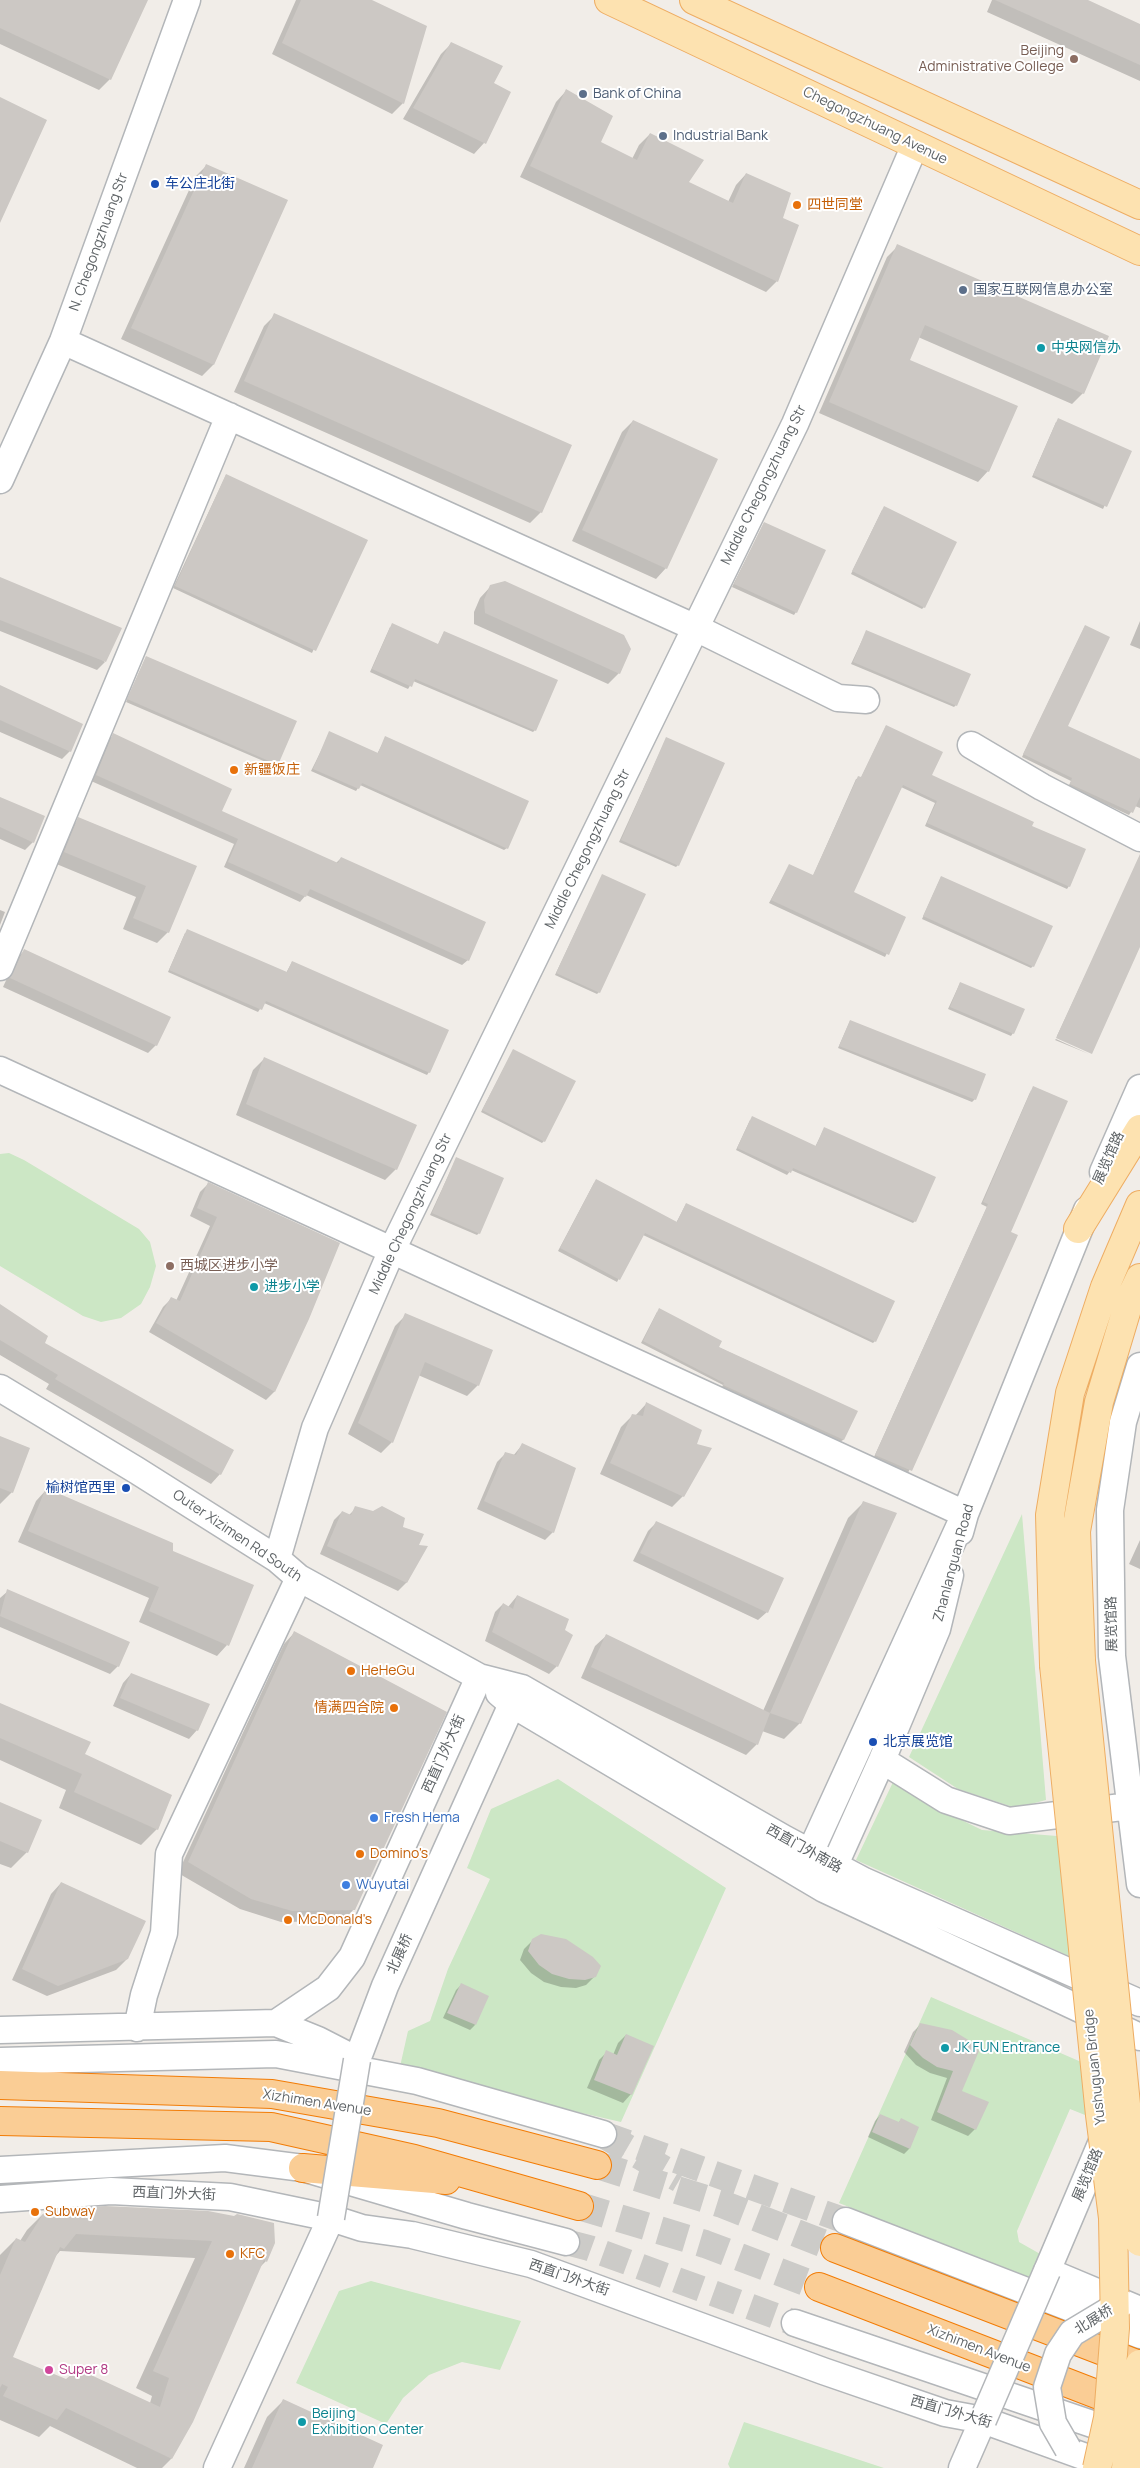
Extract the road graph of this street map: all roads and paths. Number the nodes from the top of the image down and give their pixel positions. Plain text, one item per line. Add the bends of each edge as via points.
1 (187, 0) edge
2 (609, 0) edge
3 (694, 0) edge
4 (915, 145) junction
5 (1140, 205) edge
6 (1140, 251) edge
7 (63, 341) junction
8 (229, 416) junction
9 (0, 480) edge
10 (696, 628) junction
11 (866, 700) dead end
12 (971, 746) dead end
13 (1140, 838) edge
14 (0, 967) edge
15 (0, 1070) edge
16 (1140, 1088) edge
17 (1140, 1129) edge
18 (1140, 1205) edge
19 (1078, 1229) junction
20 (392, 1250) junction
21 (1140, 1278) edge
22 (1140, 1366) edge
23 (0, 1388) edge
24 (964, 1514) junction
25 (277, 1559) junction
26 (299, 1578) junction
27 (1112, 1656) junction
28 (478, 1677) junction
29 (517, 1696) junction
30 (1140, 1749) edge
31 (882, 1760) junction
32 (1130, 1806) junction
33 (810, 1853) junction
34 (829, 1877) junction
35 (1140, 1884) edge
36 (1140, 2003) edge
37 (276, 2024) junction
38 (137, 2028) junction
39 (0, 2030) edge
40 (1140, 2037) edge
41 (1140, 2050) edge
42 (357, 2060) junction
43 (0, 2061) edge
44 (0, 2085) edge
45 (0, 2121) edge
46 (603, 2134) dead end
47 (1140, 2151) edge
48 (597, 2165) tunnel mouth
49 (303, 2168) junction
50 (0, 2170) edge
51 (511, 2186) junction
52 (0, 2199) edge
53 (579, 2206) tunnel mouth
54 (330, 2218) junction
55 (846, 2222) tunnel mouth
56 (566, 2242) tunnel mouth
57 (1140, 2242) edge
58 (835, 2248) tunnel mouth
59 (1047, 2271) junction
60 (819, 2287) tunnel mouth
61 (1131, 2306) edge
62 (795, 2323) tunnel mouth
63 (1140, 2335) edge
64 (1140, 2364) edge
65 (1140, 2411) edge
66 (983, 2420) junction
67 (1140, 2444) edge
68 (1068, 2449) junction
69 (216, 2468) edge
70 (962, 2468) edge
71 (1097, 2468) edge
72 (1116, 2468) edge
73 (1126, 2468) edge

1 - 7 street, N. Chegongzhuang Str
2 - 4 main road, Chegongzhuang Avenue
3 - 5 main road
4 - 6 main road, Chegongzhuang Avenue
4 - 10 street, Middle Chegongzhuang Str via 795,424
7 - 8 street
7 - 9 street, N. Chegongzhuang Str
8 - 10 street
8 - 14 street
10 - 11 street via 838,698
10 - 20 street, Middle Chegongzhuang Str
12 - 13 street
15 - 20 street
16 - 19 street, 展览馆路
17 - 19 main road
18 - 71 main road, Yushuguan Bridge, bridge via 1105,1287 1070,1393 1050,1515 1054,1664 1113,2218 1115,2328 1108,2418
19 - 24 street, Zhanlanguan Road
20 - 24 street
20 - 25 street, Middle Chegongzhuang Str via 315,1428
21 - 57 main road, Yushuguan Bridge, bridge via 1130,1299 1099,1402 1076,1531 1081,1661
22 - 27 street, 展览馆路 via 1123,1422 1110,1510
23 - 25 street, Outer Xizimen Rd South
24 - 31 street, Zhanlanguan Road via 937,1628
24 - 33 street
25 - 26 street, Outer Xizimen Rd South
26 - 28 street, Outer Xizimen Rd South
26 - 38 street via 169,1854 164,1933
27 - 30 street
27 - 32 street, 展览馆路
28 - 29 street, Outer Xizimen Rd South
28 - 37 street, 西直门外大街 via 352,1957 328,1988
29 - 33 street, 西直门外南路
29 - 34 street, 西直门外南路
29 - 42 street, 北展桥 via 385,1986
31 - 32 street via 946,1800 1009,1821
31 - 34 street, Zhanlanguan Road
32 - 35 street, 展览馆路
33 - 34 street, 西直门外南路
34 - 36 street, 西直门外南路
34 - 40 street, 西直门外南路
37 - 38 street
37 - 42 street
38 - 39 street
41 - 59 street, 展览馆路
42 - 54 street, 北展桥, bridge
43 - 46 street via 276,2054 417,2081
44 - 48 highway, Xizhimen Avenue via 272,2094 438,2123
45 - 51 highway via 271,2127 414,2159
47 - 61 street via 1103,2238 1106,2268
49 - 50 street via 225,2158
49 - 51 highway
49 - 56 street
51 - 53 highway
52 - 54 street, 西直门外大街 via 111,2191 230,2196
54 - 66 street, 西直门外大街 via 362,2228 412,2235 531,2264 842,2378 945,2413
54 - 69 street, 北展桥
55 - 63 street
58 - 64 highway
59 - 61 street
59 - 66 street, bridge
60 - 65 highway, Xizhimen Avenue
61 - 68 street, 北展桥, bridge via 1072,2333 1058,2354 1047,2386 1053,2423
62 - 67 street via 1092,2424
64 - 73 main road, bridge
66 - 68 street, 西直门外大街
66 - 70 street
68 - 72 street, 西直门外大街

